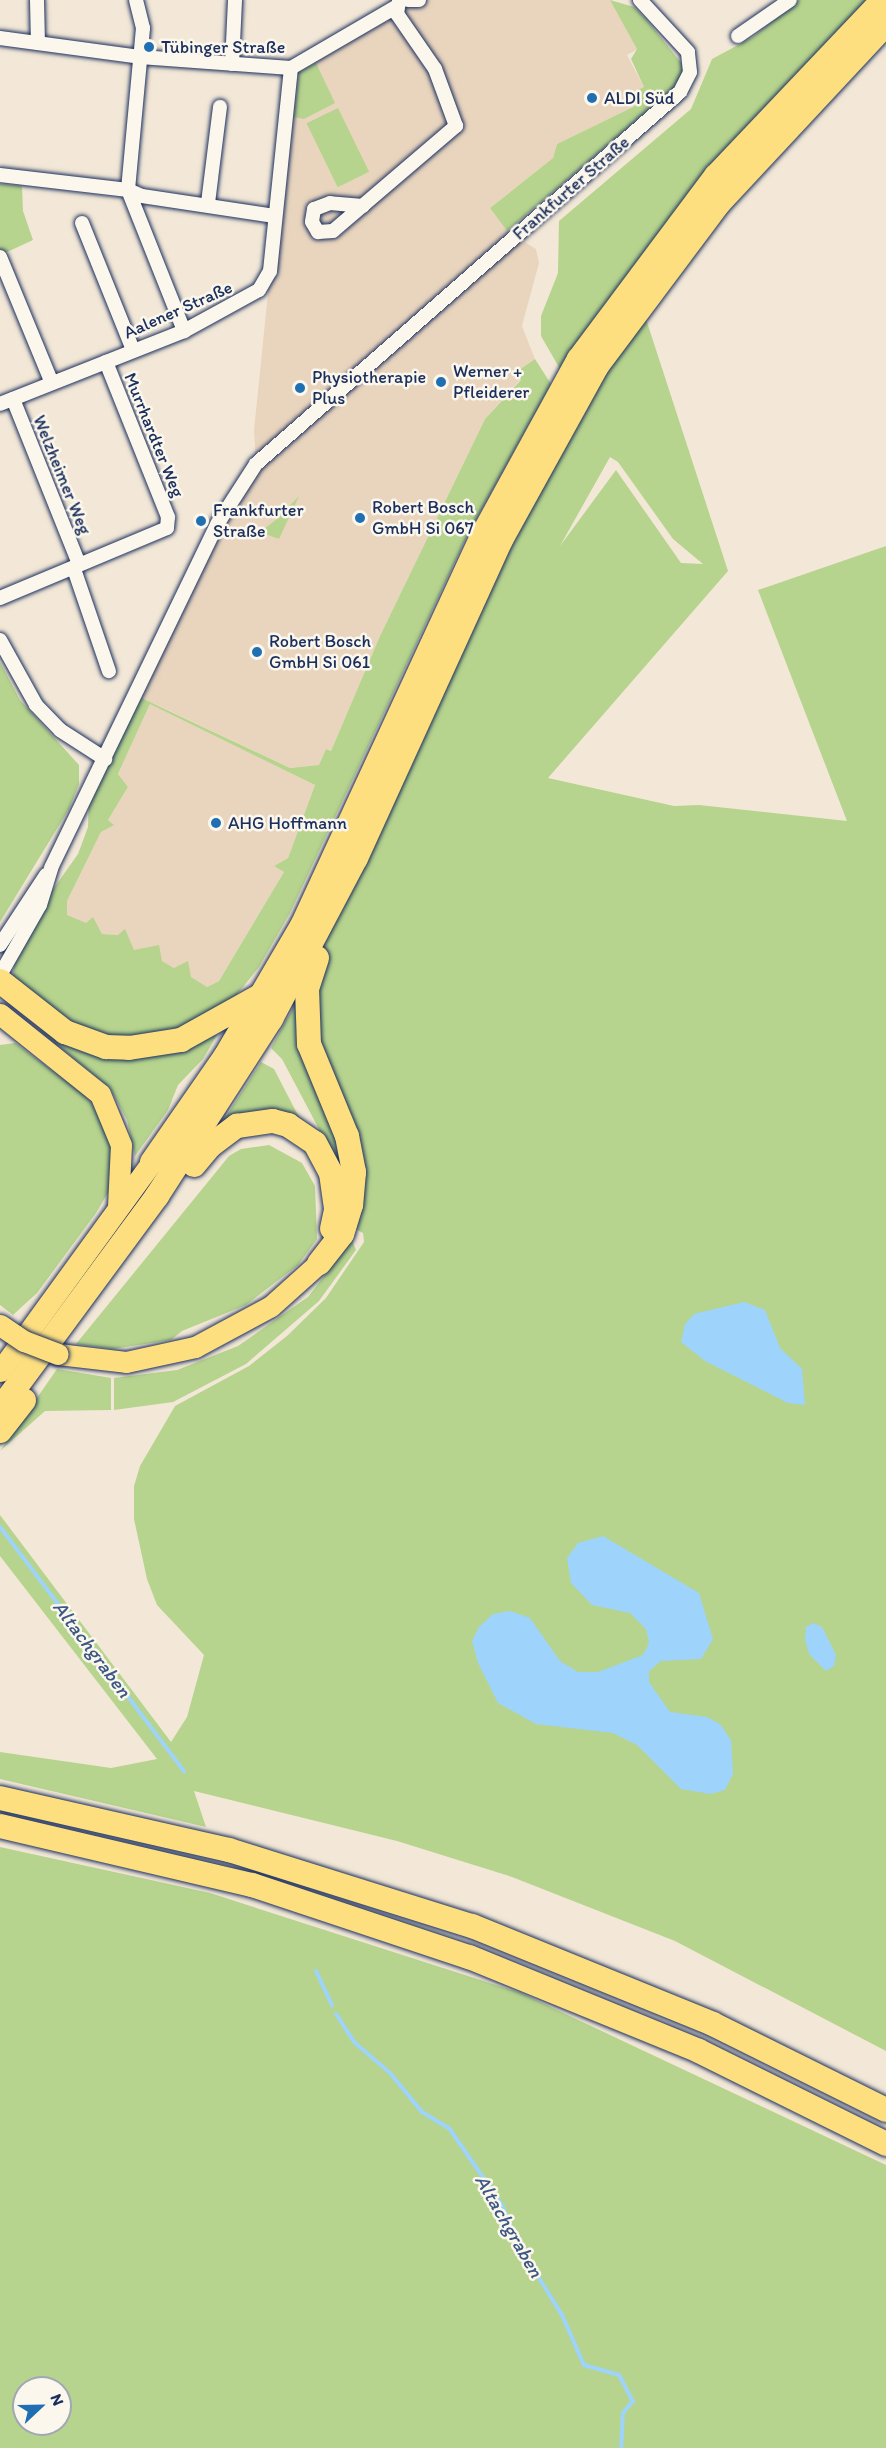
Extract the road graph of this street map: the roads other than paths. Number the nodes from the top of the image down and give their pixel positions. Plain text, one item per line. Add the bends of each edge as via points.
1 (37, 0) edge
2 (136, 0) edge
3 (235, 0) edge
4 (419, 0) edge
5 (640, 0) edge
6 (790, 0) edge
7 (883, 0) edge
8 (401, 2) edge
9 (886, 24) edge
10 (738, 36) dead end
11 (0, 38) edge
12 (38, 43) junction
13 (140, 57) junction
14 (232, 64) junction
15 (291, 68) junction
16 (220, 107) dead end
17 (0, 175) edge
18 (128, 190) junction
19 (208, 203) junction
20 (363, 206) dead end
21 (274, 216) junction
22 (82, 223) dead end
23 (0, 257) edge
24 (184, 331) junction
25 (133, 350) junction
26 (106, 362) junction
27 (51, 383) junction
28 (6, 401) edge
29 (76, 566) junction
30 (0, 598) edge
31 (0, 640) edge
32 (109, 671) dead end
33 (105, 759) junction
34 (51, 868) junction
35 (320, 932) junction
36 (0, 945) edge
37 (0, 975) edge
38 (0, 981) edge
39 (265, 993) junction
40 (6, 1024) edge
41 (152, 1162) joint
42 (157, 1196) junction
43 (116, 1214) junction
44 (319, 1263) junction
45 (0, 1325) edge
46 (35, 1363) junction
47 (3, 1368) edge
48 (0, 1409) edge
49 (0, 1431) edge
50 (0, 1798) edge
51 (0, 1826) edge
52 (886, 2110) edge
53 (886, 2144) edge

1 - 12 street
2 - 13 street via 143,28
3 - 14 street
4 - 8 street
5 - 33 street, Frankfurter Straße via 688,52 690,72 680,92 256,464 226,508
6 - 10 street
7 - 39 highway via 716,176 627,289 570,374 482,536 343,841
8 - 15 street
8 - 20 street via 435,69 456,126
9 - 35 highway via 719,203 597,366 501,540
11 - 12 street
12 - 13 street
13 - 14 street
13 - 18 street
14 - 15 street
15 - 21 street, Aalener Straße
16 - 19 street
17 - 18 street
18 - 19 street via 142,196
18 - 24 street
19 - 21 street
21 - 24 street, Aalener Straße via 270,271 259,290
22 - 25 street
23 - 27 street
24 - 25 street, Aalener Straße
25 - 26 street, Aalener Straße
26 - 27 street, Aalener Straße
26 - 29 street, Murrhardter Weg via 168,518 160,532
27 - 28 street, Aalener Straße
28 - 29 street, Welzheimer Weg
29 - 30 street, Murrhardter Weg
29 - 32 street
31 - 33 street via 36,705 60,730
33 - 34 street, Frankfurter Straße
34 - 36 street, Frankfurter Straße
34 - 37 street, Frankfurter Straße via 40,905
35 - 42 highway via 256,1045
35 - 44 highway via 305,1016 313,1057 347,1136 354,1172 351,1205 342,1234
38 - 39 highway via 65,1032 106,1047 129,1048 181,1040
39 - 41 highway
40 - 43 main road via 90,1083 109,1108 123,1156
41 - 43 main road
42 - 44 highway via 184,1179 210,1146 237,1126 273,1121 288,1125 315,1143 331,1173 336,1209
42 - 46 highway
43 - 47 main road
44 - 45 main road, bridge via 271,1306 220,1337 145,1361 98,1362 34,1346
46 - 48 highway
46 - 49 highway via 28,1394
50 - 52 highway via 229,1850 472,1926 691,2014
51 - 53 highway via 252,1885 469,1957 667,2037

